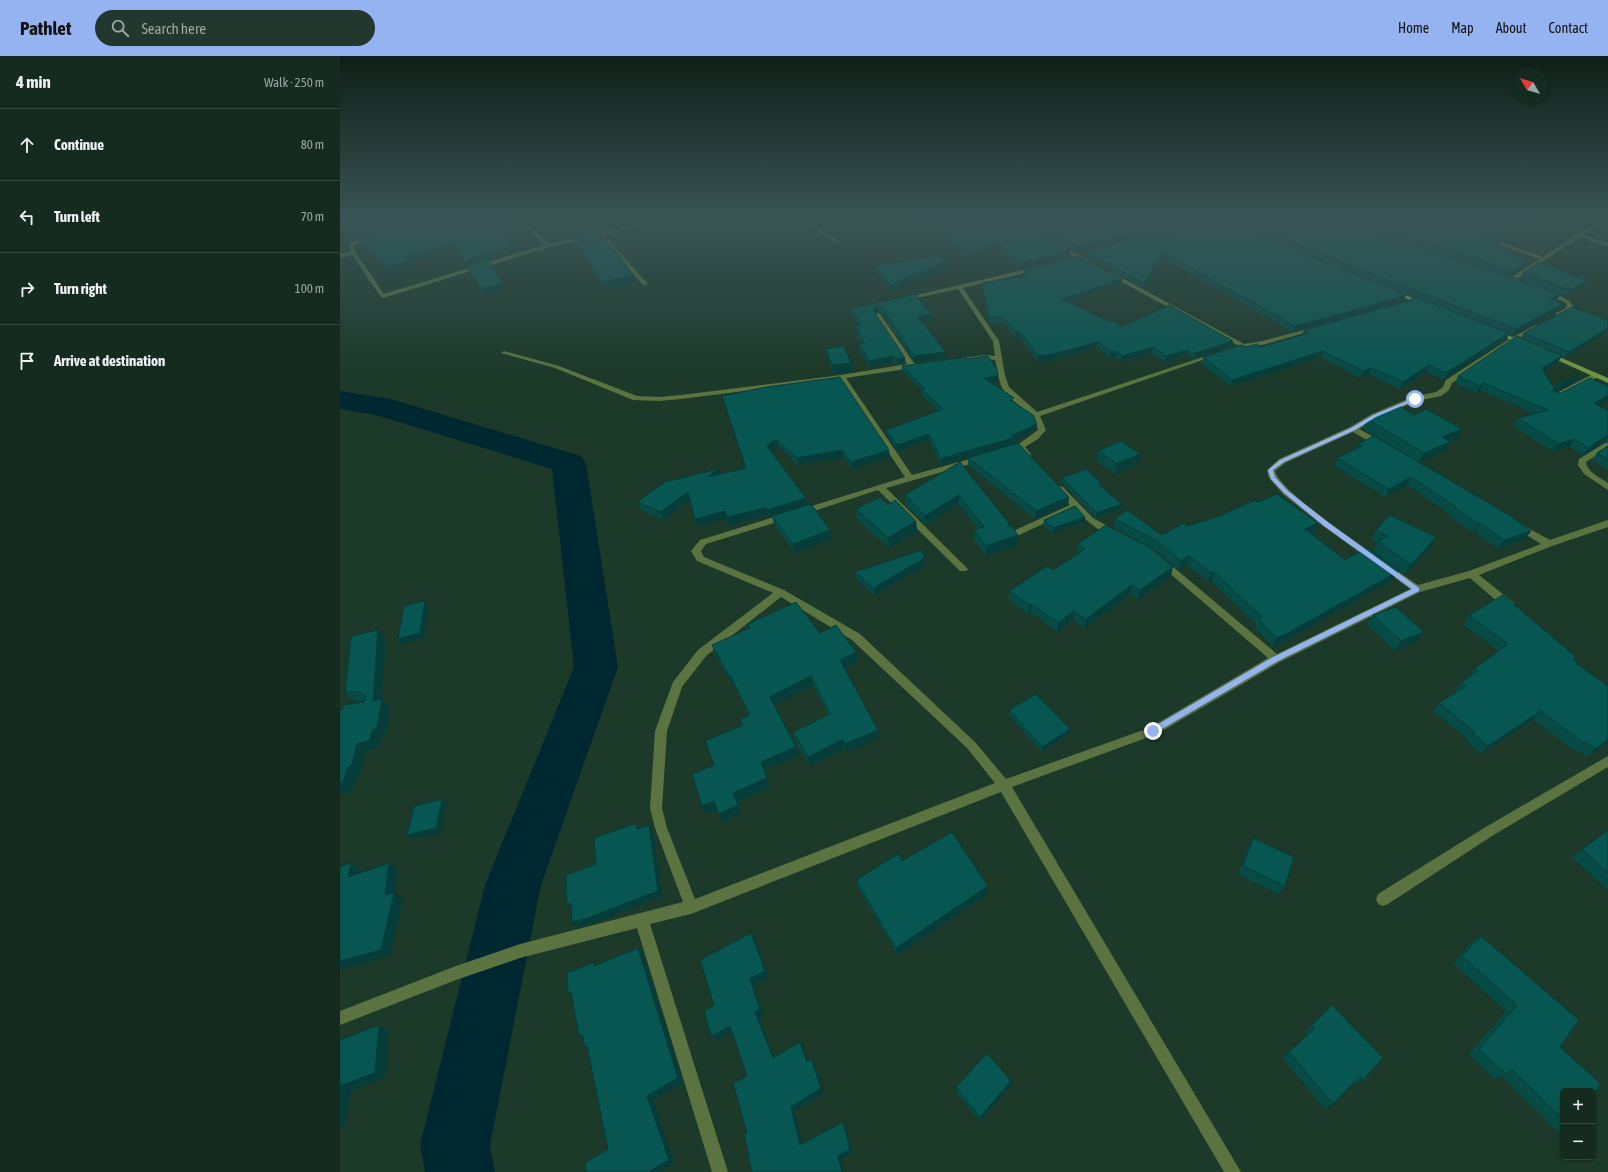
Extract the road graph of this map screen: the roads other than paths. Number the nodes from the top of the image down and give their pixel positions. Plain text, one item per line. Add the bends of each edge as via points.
1 (365, 270) edge
2 (469, 270) edge
3 (632, 270) edge
4 (1028, 270) edge
5 (1526, 270) edge
6 (1106, 271) edge
7 (644, 284) dead end
8 (1525, 286) edge
9 (960, 288) junction
10 (1388, 290) edge
11 (1539, 291) edge
12 (1414, 300) junction
13 (893, 301) edge
14 (1407, 303) edge
15 (1428, 305) edge
16 (878, 315) edge
17 (1555, 316) edge
18 (1541, 324) edge
19 (1320, 327) edge
20 (1492, 330) edge
21 (1514, 339) junction
22 (1534, 348) edge
23 (1541, 351) edge
24 (504, 353) dead end
25 (1221, 353) edge
26 (998, 358) junction
27 (941, 362) edge
28 (926, 364) edge
29 (912, 366) junction
30 (1596, 376) junction
31 (841, 377) junction
32 (1608, 381) edge
33 (1553, 397) edge
34 (1036, 415) junction
35 (1353, 429) junction
36 (1608, 445) edge
37 (1387, 448) edge
38 (990, 455) edge
39 (1035, 462) edge
40 (910, 478) junction
41 (1055, 484) edge
42 (880, 487) junction
43 (1608, 487) edge
44 (1075, 506) junction
45 (1508, 520) edge
46 (1608, 522) edge
47 (1014, 534) edge
48 (1120, 536) edge
49 (1549, 544) junction
50 (1153, 554) edge
51 (963, 569) dead end
52 (1472, 574) junction
53 (1416, 589) junction
54 (780, 592) junction
55 (1516, 611) edge
56 (1276, 659) junction
57 (1608, 761) edge
58 (1004, 785) junction
59 (1383, 898) dead end
60 (691, 907) junction
61 (642, 920) junction
62 (340, 1018) edge
63 (720, 1172) edge
64 (1233, 1172) edge

1 - 2 street via 383,296
3 - 7 street
4 - 9 street
5 - 8 street via 1509,280
6 - 19 street via 1239,347 1262,344
9 - 13 street
9 - 26 street via 996,340
10 - 12 main road
11 - 17 street via 1570,305 1569,309
12 - 14 street
12 - 15 main road
16 - 29 street
18 - 21 street
20 - 21 main road
21 - 22 main road
21 - 35 street via 1449,382 1442,392 1415,399 1375,416
23 - 30 main road
24 - 31 street via 557,366 636,398 681,397
25 - 34 street
26 - 27 street
26 - 34 street via 1008,390
28 - 29 street
29 - 31 street
30 - 32 main road
30 - 33 street
31 - 40 street
34 - 39 street via 1042,423 1042,430 1035,437 1016,447
35 - 37 street
35 - 53 street via 1282,461 1271,470 1272,478 1326,524
36 - 43 street via 1587,457 1582,461 1582,465 1587,472
38 - 40 street
40 - 42 street
41 - 44 street
42 - 51 street
42 - 54 street via 703,542 696,551 700,559
44 - 47 street
44 - 48 street via 1090,520
45 - 49 street
46 - 49 street
49 - 52 street
50 - 56 street
52 - 53 street
52 - 55 street
53 - 56 street
54 - 58 street via 856,637 971,745
54 - 60 street via 702,653 677,685 661,731 656,808
56 - 58 street via 1153,731
57 - 59 street
58 - 60 street
58 - 64 street
60 - 61 street
61 - 62 street via 520,951
61 - 63 street

